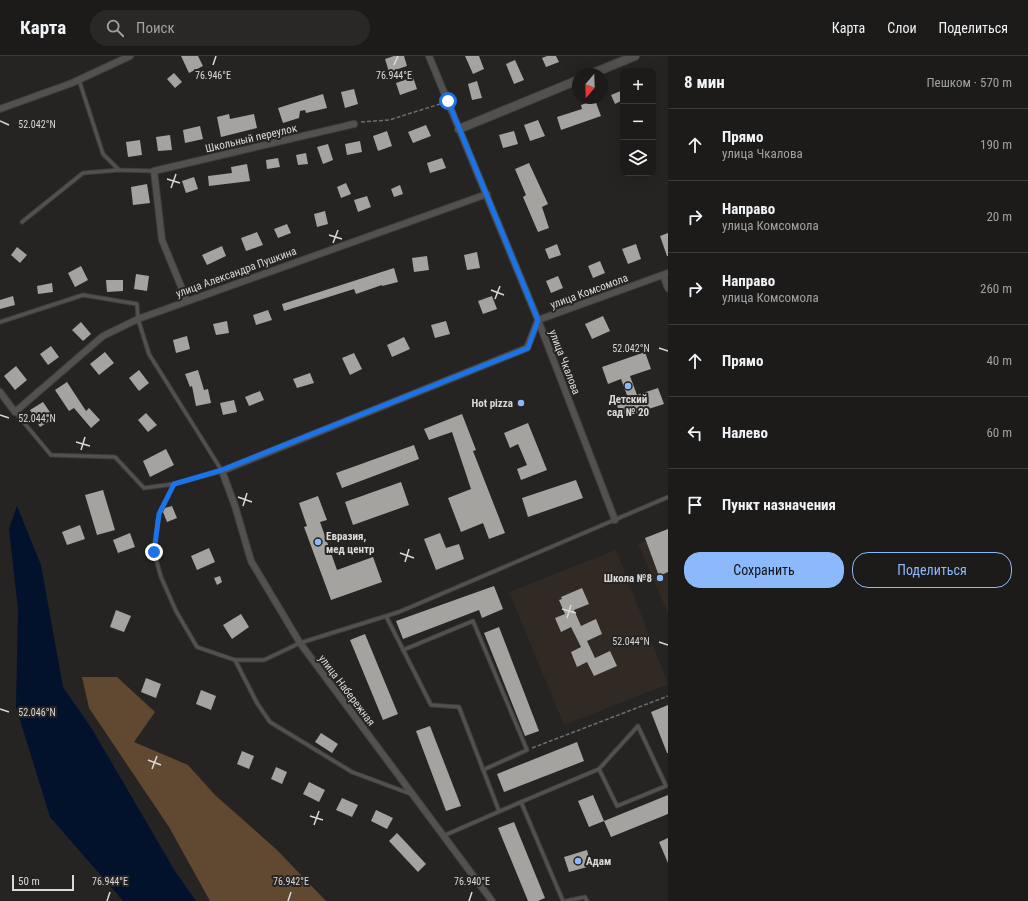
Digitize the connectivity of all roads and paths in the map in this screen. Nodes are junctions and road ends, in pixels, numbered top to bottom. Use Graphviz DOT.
graph roads {
  1 [pos="130,56"];
  2 [pos="429,56"];
  3 [pos="635,56"];
  4 [pos="606,68"];
  5 [pos="79,80"];
  6 [pos="572,82"];
  7 [pos="448,101"];
  8 [pos="0,109"];
  9 [pos="354,124"];
  10 [pos="459,129"];
  11 [pos="120,170"];
  12 [pos="154,171"];
  13 [pos="487,194"];
  14 [pos="22,222"];
  15 [pos="665,274"];
  16 [pos="668,288"];
  17 [pos="187,301"];
  18 [pos="138,320"];
  19 [pos="538,320"];
  20 [pos="0,322"];
  21 [pos="0,392"];
  22 [pos="15,412"];
  23 [pos="222,470"];
  24 [pos="174,484"];
  25 [pos="668,497"];
  26 [pos="615,520"];
  27 [pos="386,616"];
  28 [pos="300,643"];
  29 [pos="403,650"];
  30 [pos="235,660"];
  31 [pos="668,696"];
  32 [pos="527,750"];
  33 [pos="599,769"];
  34 [pos="483,770"];
  35 [pos="413,795"];
  36 [pos="521,802"];
  37 [pos="499,811"];
  38 [pos="443,836"];
  39 [pos="492,901"];
  40 [pos="564,901"];
  41 [pos="587,901"];
  1 -- 5 [label="street"];
  2 -- 7 [label="street, улица Чкалова"];
  3 -- 4 [label="street"];
  5 -- 8 [label="street"];
  5 -- 11 [label="lane"];
  6 -- 10 [label="street"];
  7 -- 9 [label="path"];
  7 -- 10 [label="street, улица Чкалова"];
  9 -- 12 [label="street, Школьный переулок"];
  10 -- 13 [label="street, улица Чкалова"];
  11 -- 12 [label="lane"];
  11 -- 14 [label="lane"];
  12 -- 17 [label="street"];
  13 -- 17 [label="street, улица Александра Пушкина"];
  13 -- 19 [label="street, улица Чкалова"];
  15 -- 16 [label="street"];
  15 -- 19 [label="street, улица Комсомола"];
  17 -- 18 [label="street, улица Александра Пушкина"];
  18 -- 20 [label="lane"];
  18 -- 22 [label="street, улица Александра Пушкина"];
  18 -- 23 [label="lane"];
  19 -- 23 [label="street"];
  19 -- 26 [label="street, улица Чкалова"];
  21 -- 22 [label="street"];
  22 -- 24 [label="lane"];
  23 -- 24 [label="lane"];
  23 -- 28 [label="street, улица Набережная"];
  24 -- 30 [label="lane"];
  25 -- 26 [label="lane"];
  26 -- 27 [label="lane"];
  27 -- 28 [label="lane"];
  27 -- 29 [label="lane"];
  28 -- 30 [label="lane"];
  28 -- 35 [label="street, улица Набережная"];
  29 -- 32 [label="lane"];
  29 -- 34 [label="lane"];
  30 -- 35 [label="lane"];
  31 -- 32 [label="path"];
  32 -- 34 [label="lane"];
  33 -- 33 [label="lane"];
  33 -- 36 [label="lane"];
  34 -- 37 [label="lane"];
  35 -- 38 [label="street, улица Набережная"];
  36 -- 37 [label="lane"];
  36 -- 40 [label="lane"];
  37 -- 38 [label="lane"];
  38 -- 39 [label="street, улица Набережная"];
  40 -- 41 [label="lane"];
}
